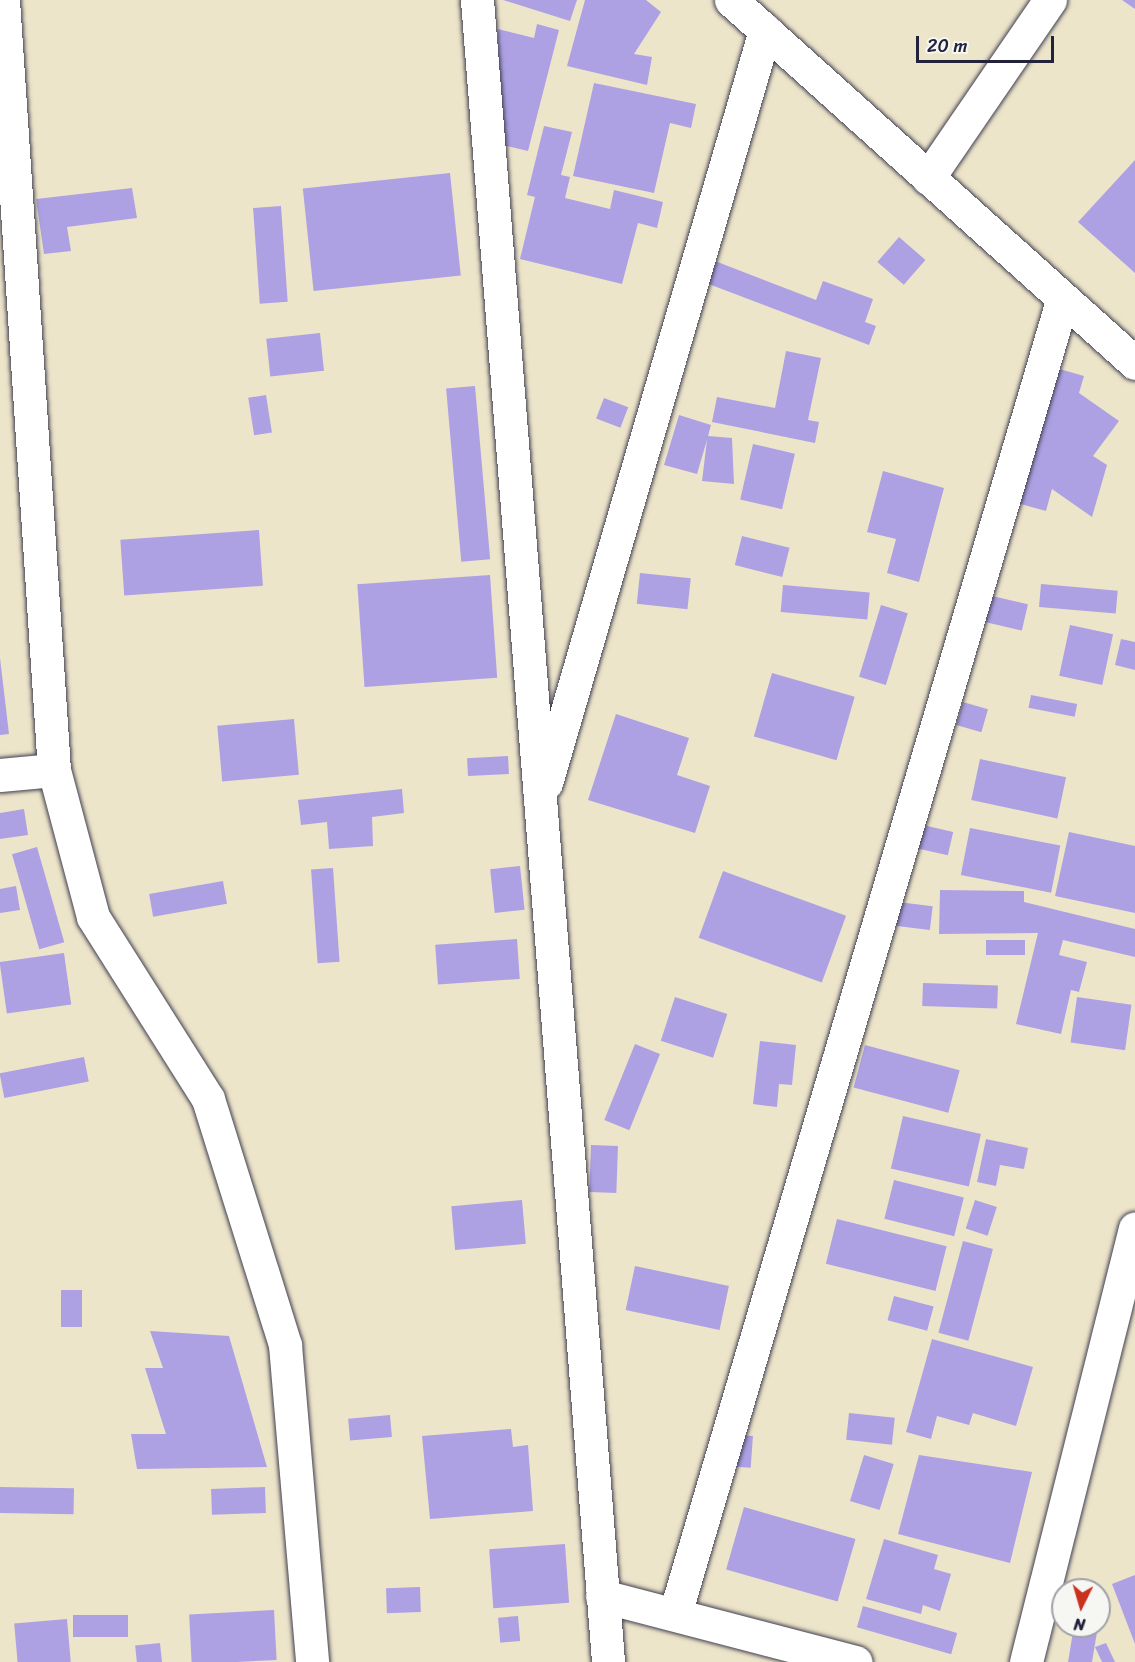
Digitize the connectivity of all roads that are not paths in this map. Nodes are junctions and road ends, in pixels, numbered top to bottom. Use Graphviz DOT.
graph roads {
  1 [pos="3,0"];
  2 [pos="477,0"];
  3 [pos="731,0"];
  4 [pos="1050,0"];
  5 [pos="765,30"];
  6 [pos="928,178"];
  7 [pos="1062,302"];
  8 [pos="1135,363"];
  9 [pos="54,770"];
  10 [pos="0,776"];
  11 [pos="540,804"];
  12 [pos="1132,1253"];
  13 [pos="602,1596"];
  14 [pos="675,1614"];
  15 [pos="312,1662"];
  16 [pos="608,1662"];
  17 [pos="856,1662"];
  18 [pos="1026,1662"];
  1 -- 9 [label="street"];
  2 -- 11 [label="street"];
  3 -- 5 [label="street"];
  4 -- 6 [label="street"];
  5 -- 6 [label="street"];
  5 -- 11 [label="street"];
  6 -- 7 [label="street"];
  7 -- 8 [label="street"];
  7 -- 14 [label="street"];
  9 -- 10 [label="street"];
  9 -- 15 [label="street"];
  11 -- 13 [label="street"];
  12 -- 18 [label="street"];
  13 -- 14 [label="street"];
  13 -- 16 [label="street"];
  14 -- 17 [label="street"];
}
